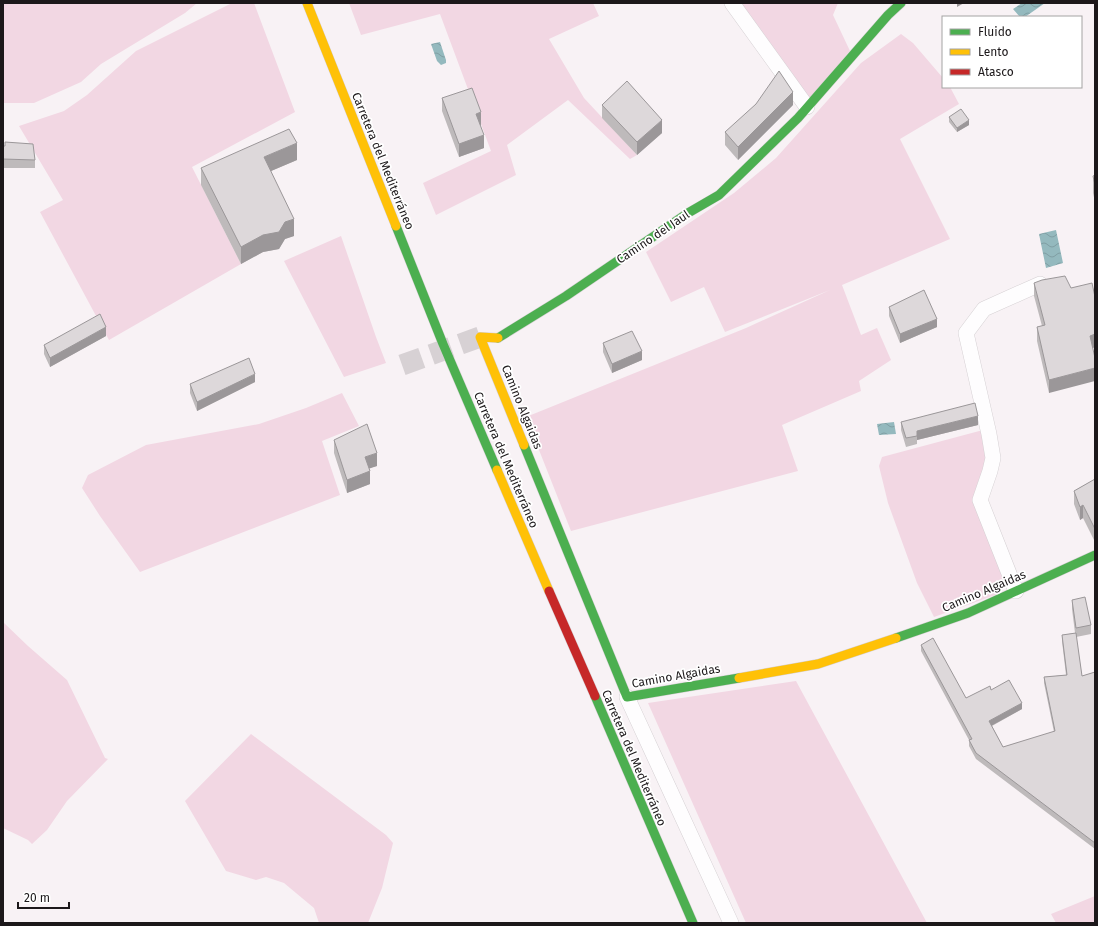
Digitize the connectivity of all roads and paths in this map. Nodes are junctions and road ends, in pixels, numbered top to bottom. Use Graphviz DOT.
graph roads {
  1 [pos="307,3"];
  2 [pos="732,3"];
  3 [pos="901,3"];
  4 [pos="807,108"];
  5 [pos="1040,284"];
  6 [pos="480,337"];
  7 [pos="1095,555"];
  8 [pos="1016,591"];
  9 [pos="627,697"];
  10 [pos="693,923"];
  11 [pos="731,923"];
  1 -- 10 [label="main road, Carretera del Mediterráneo"];
  2 -- 4 [label="street"];
  3 -- 4 [label="main road, Camino del Jaul"];
  4 -- 6 [label="main road, Camino del Jaul"];
  5 -- 8 [label="street"];
  6 -- 9 [label="main road, Camino Algaidas"];
  7 -- 8 [label="main road, Camino Algaidas"];
  8 -- 9 [label="main road, Camino Algaidas"];
  9 -- 11 [label="street"];
}
